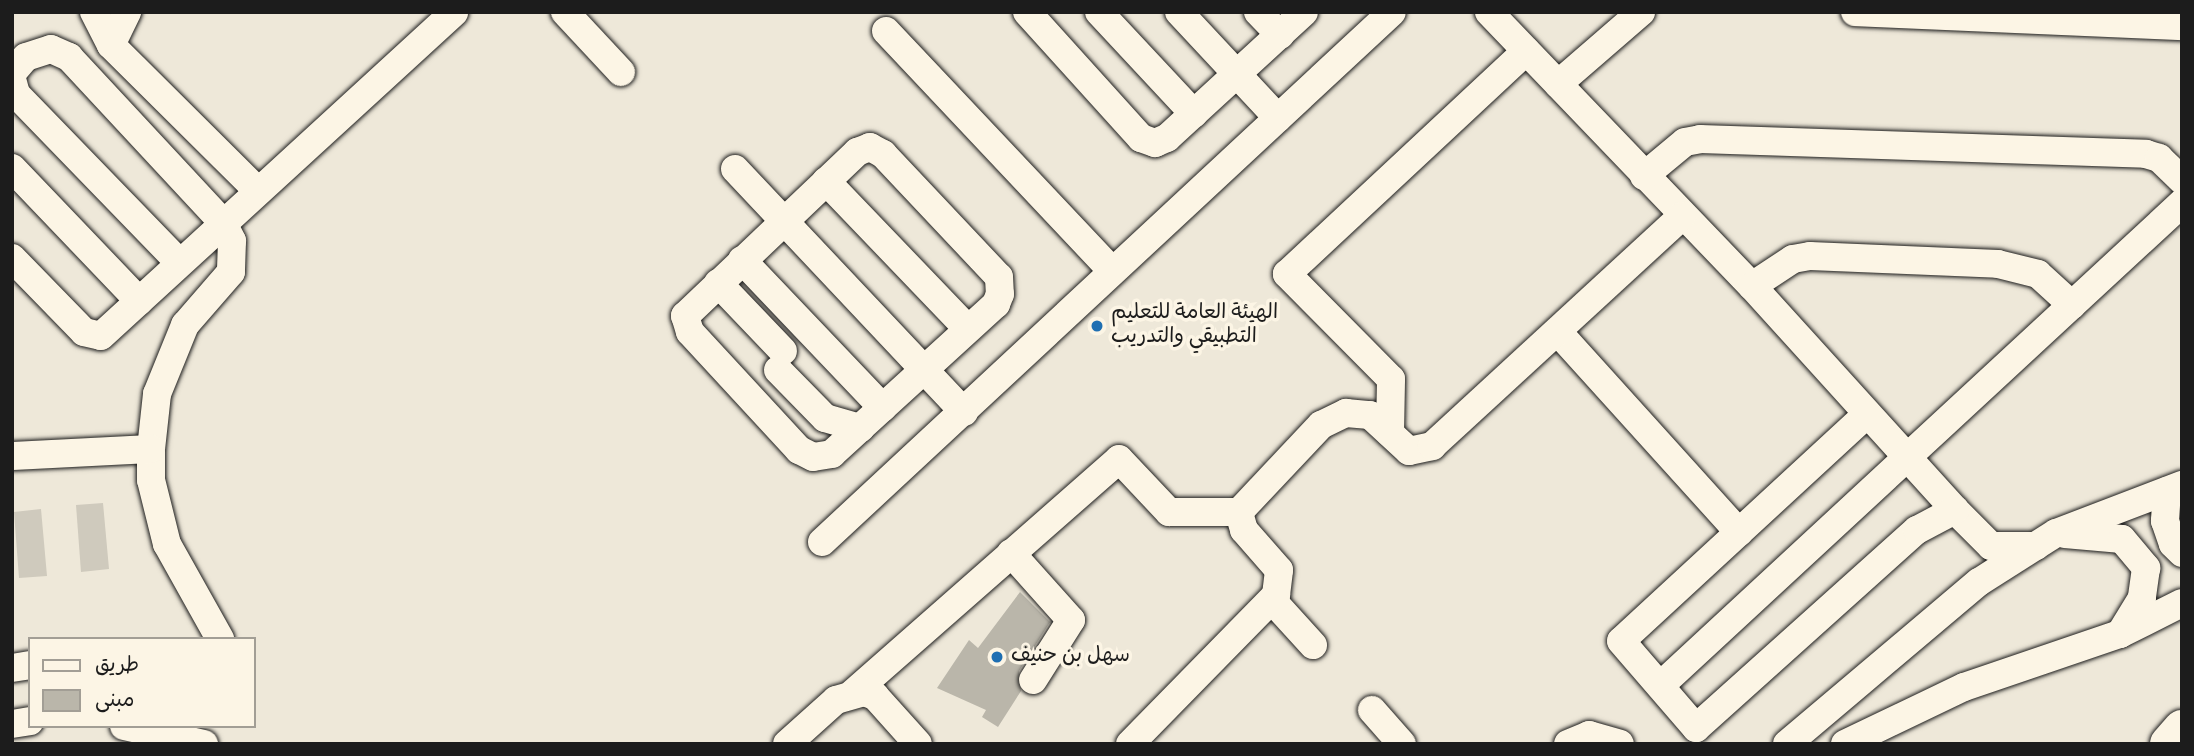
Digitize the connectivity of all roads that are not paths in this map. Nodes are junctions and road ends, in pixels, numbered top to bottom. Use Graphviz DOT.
graph roads {
  1 [pos="94,12"];
  2 [pos="127,12"];
  3 [pos="454,12"];
  4 [pos="565,12"];
  5 [pos="581,12"];
  6 [pos="1027,12"];
  7 [pos="1099,12"];
  8 [pos="1179,12"];
  9 [pos="1258,12"];
  10 [pos="1304,12"];
  11 [pos="1392,12"];
  12 [pos="1489,12"];
  13 [pos="1640,12"];
  14 [pos="1855,12"];
  15 [pos="2182,26"];
  16 [pos="886,31"];
  17 [pos="1280,35"];
  18 [pos="111,45"];
  19 [pos="1526,51"];
  20 [pos="12,73"];
  21 [pos="1237,75"];
  22 [pos="12,79"];
  23 [pos="1558,84"];
  24 [pos="1194,114"];
  25 [pos="1278,118"];
  26 [pos="12,168"];
  27 [pos="735,169"];
  28 [pos="1644,176"];
  29 [pos="2182,180"];
  30 [pos="826,181"];
  31 [pos="258,191"];
  32 [pos="2182,203"];
  33 [pos="1682,216"];
  34 [pos="784,221"];
  35 [pos="223,223"];
  36 [pos="12,258"];
  37 [pos="742,260"];
  38 [pos="180,262"];
  39 [pos="1111,270"];
  40 [pos="718,283"];
  41 [pos="1752,286"];
  42 [pos="139,301"];
  43 [pos="2072,305"];
  44 [pos="968,329"];
  45 [pos="1558,332"];
  46 [pos="924,369"];
  47 [pos="883,408"];
  48 [pos="964,412"];
  49 [pos="1866,415"];
  50 [pos="861,428"];
  51 [pos="1390,433"];
  52 [pos="151,449"];
  53 [pos="12,456"];
  54 [pos="1906,459"];
  55 [pos="2174,488"];
  56 [pos="1955,510"];
  57 [pos="1239,512"];
  58 [pos="1739,532"];
  59 [pos="2046,540"];
  60 [pos="822,542"];
  61 [pos="1991,546"];
  62 [pos="1012,553"];
  63 [pos="2182,553"];
  64 [pos="1979,582"];
  65 [pos="1272,600"];
  66 [pos="2182,603"];
  67 [pos="2120,634"];
  68 [pos="219,637"];
  69 [pos="1313,645"];
  70 [pos="1033,680"];
  71 [pos="1661,685"];
  72 [pos="853,693"];
  73 [pos="1372,709"];
  74 [pos="139,728"];
  75 [pos="2182,729"];
  76 [pos="190,735"];
  77 [pos="787,744"];
  78 [pos="918,744"];
  79 [pos="1130,744"];
  80 [pos="1402,744"];
  81 [pos="1568,744"];
  82 [pos="1620,744"];
  83 [pos="1787,744"];
  84 [pos="1845,744"];
  85 [pos="2169,744"];
  1 -- 18 [label="street"];
  2 -- 18 [label="street"];
  3 -- 31 [label="street"];
  4 -- 5 [label="street"];
  6 -- 24 [label="street"];
  7 -- 24 [label="street"];
  8 -- 21 [label="street"];
  9 -- 17 [label="street"];
  10 -- 17 [label="street"];
  11 -- 25 [label="street"];
  12 -- 19 [label="street"];
  13 -- 23 [label="street"];
  14 -- 15 [label="street"];
  16 -- 39 [label="street"];
  17 -- 21 [label="street"];
  18 -- 31 [label="street"];
  19 -- 23 [label="street"];
  19 -- 51 [label="street"];
  20 -- 35 [label="street"];
  21 -- 24 [label="street"];
  21 -- 25 [label="street"];
  22 -- 38 [label="street"];
  23 -- 28 [label="street"];
  25 -- 39 [label="street"];
  26 -- 42 [label="street"];
  27 -- 34 [label="street"];
  28 -- 29 [label="street"];
  28 -- 33 [label="street"];
  30 -- 34 [label="street"];
  30 -- 44 [label="street"];
  30 -- 44 [label="street"];
  31 -- 35 [label="street"];
  32 -- 43 [label="street"];
  33 -- 41 [label="street"];
  33 -- 45 [label="street"];
  34 -- 37 [label="street"];
  34 -- 46 [label="street"];
  35 -- 38 [label="street"];
  35 -- 52 [label="street"];
  36 -- 42 [label="street"];
  37 -- 40 [label="street"];
  37 -- 47 [label="street"];
  38 -- 42 [label="street"];
  39 -- 48 [label="street"];
  40 -- 50 [label="street"];
  40 -- 50 [label="street"];
  41 -- 43 [label="street"];
  41 -- 49 [label="street"];
  43 -- 54 [label="street"];
  44 -- 46 [label="street"];
  45 -- 51 [label="street"];
  45 -- 58 [label="street"];
  46 -- 47 [label="street"];
  46 -- 48 [label="street"];
  47 -- 50 [label="street"];
  48 -- 60 [label="street"];
  49 -- 54 [label="street"];
  49 -- 58 [label="street"];
  51 -- 57 [label="street"];
  52 -- 53 [label="street"];
  52 -- 68 [label="street"];
  54 -- 56 [label="street"];
  54 -- 71 [label="street"];
  55 -- 59 [label="street"];
  55 -- 63 [label="street"];
  56 -- 61 [label="street"];
  56 -- 71 [label="street"];
  57 -- 62 [label="street"];
  57 -- 65 [label="street"];
  58 -- 71 [label="street"];
  59 -- 61 [label="street"];
  59 -- 64 [label="street"];
  59 -- 67 [label="street"];
  61 -- 64 [label="street"];
  62 -- 70 [label="street"];
  62 -- 72 [label="street"];
  64 -- 83 [label="street"];
  65 -- 69 [label="street"];
  65 -- 79 [label="street"];
  66 -- 67 [label="street"];
  67 -- 84 [label="street"];
  72 -- 77 [label="street"];
  72 -- 78 [label="street"];
  73 -- 80 [label="street"];
  74 -- 76 [label="street"];
  75 -- 85 [label="highway"];
  81 -- 82 [label="street"];
}
